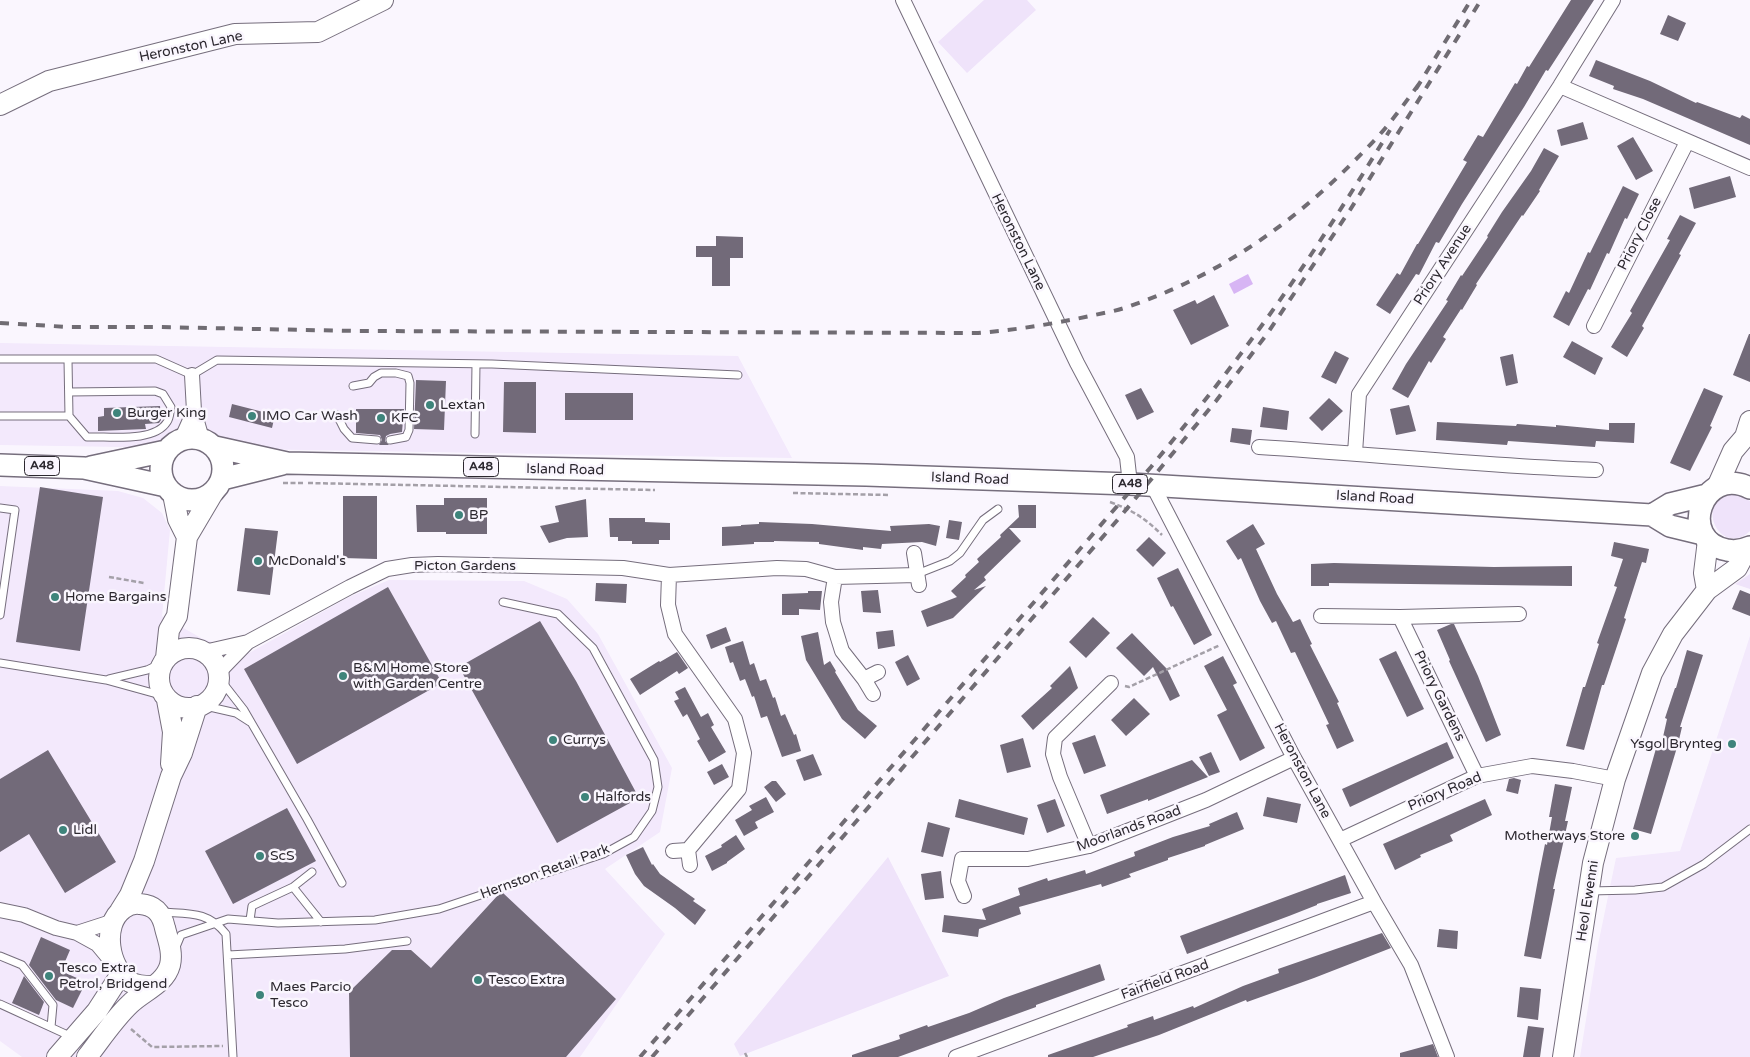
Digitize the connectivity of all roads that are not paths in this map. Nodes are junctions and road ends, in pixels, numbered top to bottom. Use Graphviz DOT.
graph roads {
  1 [pos="383,0"];
  2 [pos="903,0"];
  3 [pos="1613,0"];
  4 [pos="1560,86"];
  5 [pos="0,105"];
  6 [pos="1687,142"];
  7 [pos="1750,168"];
  8 [pos="1594,326"];
  9 [pos="0,359"];
  10 [pos="68,360"];
  11 [pos="476,364"];
  12 [pos="192,375"];
  13 [pos="738,375"];
  14 [pos="353,386"];
  15 [pos="70,392"];
  16 [pos="194,410"];
  17 [pos="336,415"];
  18 [pos="0,416"];
  19 [pos="69,416"];
  20 [pos="475,434"];
  21 [pos="1748,438"];
  22 [pos="376,440"];
  23 [pos="390,440"];
  24 [pos="209,443"];
  25 [pos="174,445"];
  26 [pos="1259,447"];
  27 [pos="1355,453"];
  28 [pos="288,463"];
  29 [pos="0,465"];
  30 [pos="84,468"];
  31 [pos="1596,470"];
  32 [pos="1130,484"];
  33 [pos="218,486"];
  34 [pos="1153,486"];
  35 [pos="1750,488"];
  36 [pos="169,490"];
  37 [pos="1712,491"];
  38 [pos="0,508"];
  39 [pos="998,509"];
  40 [pos="1652,515"];
  41 [pos="187,537"];
  42 [pos="1705,537"];
  43 [pos="1748,548"];
  44 [pos="914,553"];
  45 [pos="669,575"];
  46 [pos="835,577"];
  47 [pos="918,580"];
  48 [pos="1707,590"];
  49 [pos="503,602"];
  50 [pos="1519,614"];
  51 [pos="0,615"];
  52 [pos="177,616"];
  53 [pos="1321,616"];
  54 [pos="1400,617"];
  55 [pos="248,642"];
  56 [pos="201,650"];
  57 [pos="164,661"];
  58 [pos="0,663"];
  59 [pos="878,672"];
  60 [pos="218,675"];
  61 [pos="864,679"];
  62 [pos="106,680"];
  63 [pos="1111,683"];
  64 [pos="873,694"];
  65 [pos="166,698"];
  66 [pos="199,706"];
  67 [pos="252,724"];
  68 [pos="1294,758"];
  69 [pos="171,776"];
  70 [pos="1477,776"];
  71 [pos="1615,779"];
  72 [pos="1750,829"];
  73 [pos="1340,840"];
  74 [pos="1089,846"];
  75 [pos="688,850"];
  76 [pos="672,851"];
  77 [pos="144,861"];
  78 [pos="690,865"];
  79 [pos="312,872"];
  80 [pos="342,883"];
  81 [pos="294,887"];
  82 [pos="1589,891"];
  83 [pos="964,896"];
  84 [pos="1374,902"];
  85 [pos="156,909"];
  86 [pos="0,910"];
  87 [pos="116,917"];
  88 [pos="250,920"];
  89 [pos="321,922"];
  90 [pos="217,923"];
  91 [pos="77,933"];
  92 [pos="407,941"];
  93 [pos="172,955"];
  94 [pos="228,955"];
  95 [pos="0,956"];
  96 [pos="118,970"];
  97 [pos="152,986"];
  98 [pos="0,1004"];
  99 [pos="51,1027"];
  100 [pos="75,1039"];
  101 [pos="57,1057"];
  102 [pos="87,1057"];
  103 [pos="233,1057"];
  104 [pos="956,1057"];
  105 [pos="1447,1057"];
  106 [pos="1563,1057"];
  1 -- 5 [label="street, Heronston Lane"];
  2 -- 32 [label="street, Heronston Lane"];
  3 -- 4 [label="street, Priory Avenue"];
  4 -- 6 [label="street"];
  4 -- 27 [label="street, Priory Avenue"];
  6 -- 7 [label="street"];
  6 -- 8 [label="street, Priory Close"];
  9 -- 10 [label="lane"];
  10 -- 12 [label="lane"];
  10 -- 15 [label="lane"];
  11 -- 12 [label="lane"];
  11 -- 13 [label="lane"];
  11 -- 20 [label="lane"];
  12 -- 16 [label="street"];
  14 -- 23 [label="lane"];
  15 -- 19 [label="lane"];
  15 -- 19 [label="lane"];
  16 -- 24 [label="street"];
  16 -- 25 [label="street"];
  17 -- 22 [label="lane"];
  18 -- 19 [label="lane"];
  21 -- 37 [label="street"];
  24 -- 25 [label="main road, A48"];
  24 -- 28 [label="main road, A48"];
  24 -- 33 [label="main road"];
  25 -- 30 [label="main road, A48"];
  25 -- 36 [label="main road"];
  26 -- 27 [label="street"];
  27 -- 31 [label="street"];
  28 -- 32 [label="main road, Island Road / A48"];
  28 -- 33 [label="main road, A48"];
  29 -- 30 [label="main road, A48"];
  30 -- 36 [label="main road, A48"];
  32 -- 34 [label="main road, Island Road / A48"];
  33 -- 36 [label="main road, A48"];
  33 -- 41 [label="street"];
  34 -- 40 [label="main road, Island Road / A48"];
  34 -- 68 [label="street, Heronston Lane"];
  35 -- 37 [label="main road"];
  36 -- 41 [label="street"];
  37 -- 40 [label="main road"];
  37 -- 42 [label="main road"];
  38 -- 51 [label="lane"];
  39 -- 47 [label="lane"];
  40 -- 42 [label="main road, Island Road / A48"];
  41 -- 52 [label="street"];
  42 -- 43 [label="main road, Island Road"];
  42 -- 48 [label="street"];
  43 -- 48 [label="street, Heol Ewenni"];
  44 -- 47 [label="street"];
  45 -- 46 [label="street, Picton Gardens"];
  45 -- 55 [label="street, Picton Gardens"];
  45 -- 75 [label="street"];
  46 -- 47 [label="street, Picton Gardens"];
  46 -- 61 [label="street"];
  48 -- 71 [label="street, Heol Ewenni"];
  49 -- 89 [label="lane, Hernston Retail Park"];
  50 -- 54 [label="street"];
  52 -- 56 [label="street"];
  52 -- 57 [label="street"];
  53 -- 54 [label="street"];
  54 -- 70 [label="street, Priory Gardens"];
  55 -- 56 [label="street, Picton Gardens"];
  55 -- 60 [label="street, Picton Gardens"];
  56 -- 57 [label="street"];
  56 -- 60 [label="street"];
  57 -- 62 [label="lane"];
  57 -- 65 [label="street"];
  58 -- 62 [label="lane"];
  59 -- 61 [label="street"];
  60 -- 66 [label="street"];
  60 -- 67 [label="lane"];
  61 -- 64 [label="street"];
  62 -- 65 [label="lane"];
  63 -- 74 [label="street"];
  65 -- 66 [label="street"];
  65 -- 69 [label="street"];
  66 -- 67 [label="lane"];
  66 -- 69 [label="street"];
  67 -- 80 [label="lane"];
  68 -- 73 [label="street, Heronston Lane"];
  68 -- 74 [label="street, Moorlands Road"];
  69 -- 77 [label="street"];
  70 -- 71 [label="street, Priory Road"];
  70 -- 73 [label="street, Priory Road"];
  71 -- 82 [label="street, Heol Ewenni"];
  72 -- 82 [label="lane"];
  73 -- 84 [label="street, Heronston Lane"];
  74 -- 83 [label="street, Moorlands Road"];
  75 -- 76 [label="street"];
  75 -- 78 [label="street"];
  77 -- 85 [label="street"];
  77 -- 87 [label="street"];
  79 -- 81 [label="lane"];
  81 -- 88 [label="lane"];
  81 -- 89 [label="lane"];
  82 -- 106 [label="street, Heol Ewenni"];
  84 -- 104 [label="street, Fairfield Road"];
  84 -- 105 [label="street, Heronston Lane"];
  85 -- 87 [label="street, Hernston Retail Park"];
  85 -- 90 [label="lane, Hernston Retail Park"];
  85 -- 93 [label="street"];
  86 -- 91 [label="street"];
  87 -- 91 [label="street"];
  87 -- 96 [label="street"];
  88 -- 89 [label="lane, Hernston Retail Park"];
  88 -- 90 [label="lane, Hernston Retail Park"];
  90 -- 93 [label="lane, Hernston Retail Park"];
  90 -- 94 [label="lane"];
  91 -- 96 [label="street"];
  92 -- 94 [label="lane"];
  93 -- 97 [label="street, Hernston Retail Park"];
  94 -- 103 [label="lane"];
  95 -- 99 [label="lane"];
  96 -- 97 [label="street"];
  96 -- 100 [label="street"];
  97 -- 102 [label="street, Hernston Retail Park"];
  98 -- 99 [label="lane"];
  99 -- 100 [label="lane"];
  100 -- 101 [label="street"];
}
